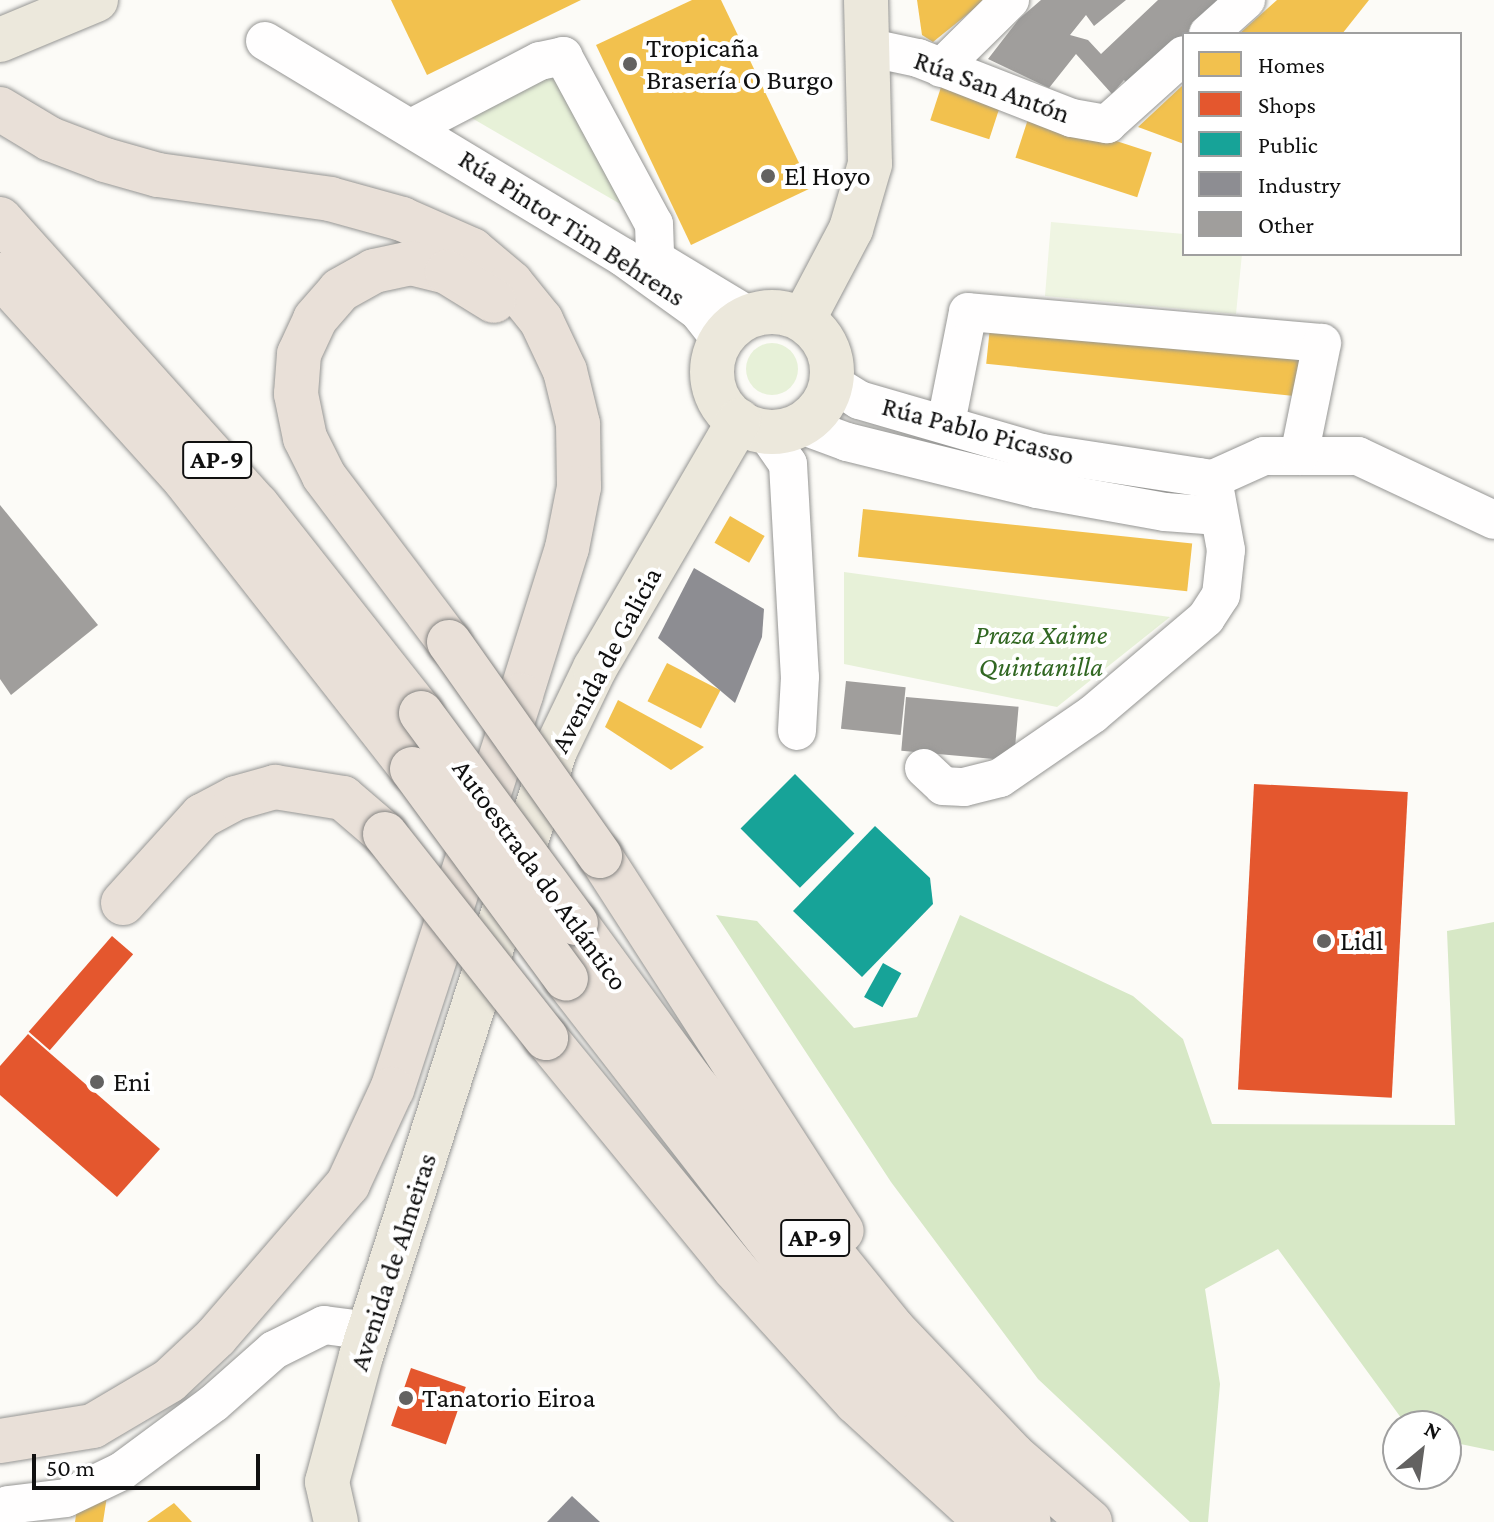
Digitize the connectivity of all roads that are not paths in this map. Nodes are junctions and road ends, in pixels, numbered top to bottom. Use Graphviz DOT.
graph roads {
  1 [pos="96,0"];
  2 [pos="866,0"];
  3 [pos="1010,0"];
  4 [pos="1246,0"];
  5 [pos="1210,32"];
  6 [pos="9,36"];
  7 [pos="265,41"];
  8 [pos="871,48"];
  9 [pos="1182,57"];
  10 [pos="941,68"];
  11 [pos="0,109"];
  12 [pos="413,127"];
  13 [pos="0,219"];
  14 [pos="0,275"];
  15 [pos="803,320"];
  16 [pos="735,328"];
  17 [pos="832,383"];
  18 [pos="946,423"];
  19 [pos="783,435"];
  20 [pos="1299,456"];
  21 [pos="1213,479"];
  22 [pos="1219,516"];
  23 [pos="1494,520"];
  24 [pos="797,731"];
  25 [pos="924,768"];
  26 [pos="123,903"];
  27 [pos="474,1004"];
  28 [pos="893,1329"];
  29 [pos="369,1331"];
  30 [pos="0,1417"];
  31 [pos="0,1441"];
  32 [pos="0,1517"];
  33 [pos="336,1522"];
  34 [pos="987,1522"];
  35 [pos="1029,1522"];
  36 [pos="1090,1522"];
  1 -- 6 [label="main road"];
  2 -- 8 [label="main road"];
  3 -- 10 [label="street"];
  4 -- 5 [label="street"];
  7 -- 12 [label="street, Rúa Pintor Tim Behrens"];
  8 -- 10 [label="street, Rúa San Antón"];
  8 -- 15 [label="main road"];
  9 -- 10 [label="street, Rúa San Antón"];
  11 -- 31 [label="highway"];
  12 -- 16 [label="street, Rúa Pintor Tim Behrens"];
  12 -- 16 [label="street, Rúa Pintor Tim Behrens"];
  13 -- 28 [label="highway, Autoestrada do Atlántico / AP-9, bridge"];
  14 -- 35 [label="highway, Autoestrada do Atlántico / AP-9, bridge"];
  15 -- 16 [label="main road"];
  15 -- 17 [label="main road"];
  16 -- 19 [label="main road"];
  17 -- 18 [label="street, Rúa Pablo Picasso"];
  17 -- 19 [label="main road, Avenida de Galicia"];
  18 -- 20 [label="street"];
  18 -- 21 [label="street, Rúa Pablo Picasso"];
  19 -- 22 [label="street, Rúa Pablo Picasso"];
  19 -- 24 [label="street"];
  19 -- 27 [label="main road, Avenida de Galicia"];
  20 -- 21 [label="street"];
  20 -- 23 [label="street"];
  21 -- 22 [label="street"];
  22 -- 25 [label="street"];
  26 -- 34 [label="highway, bridge"];
  27 -- 29 [label="main road, Avenida de Almeiras"];
  28 -- 30 [label="highway, bridge"];
  28 -- 36 [label="highway, Autoestrada do Atlántico / AP-9"];
  29 -- 32 [label="street"];
  29 -- 33 [label="main road, Avenida de Almeiras"];
}
